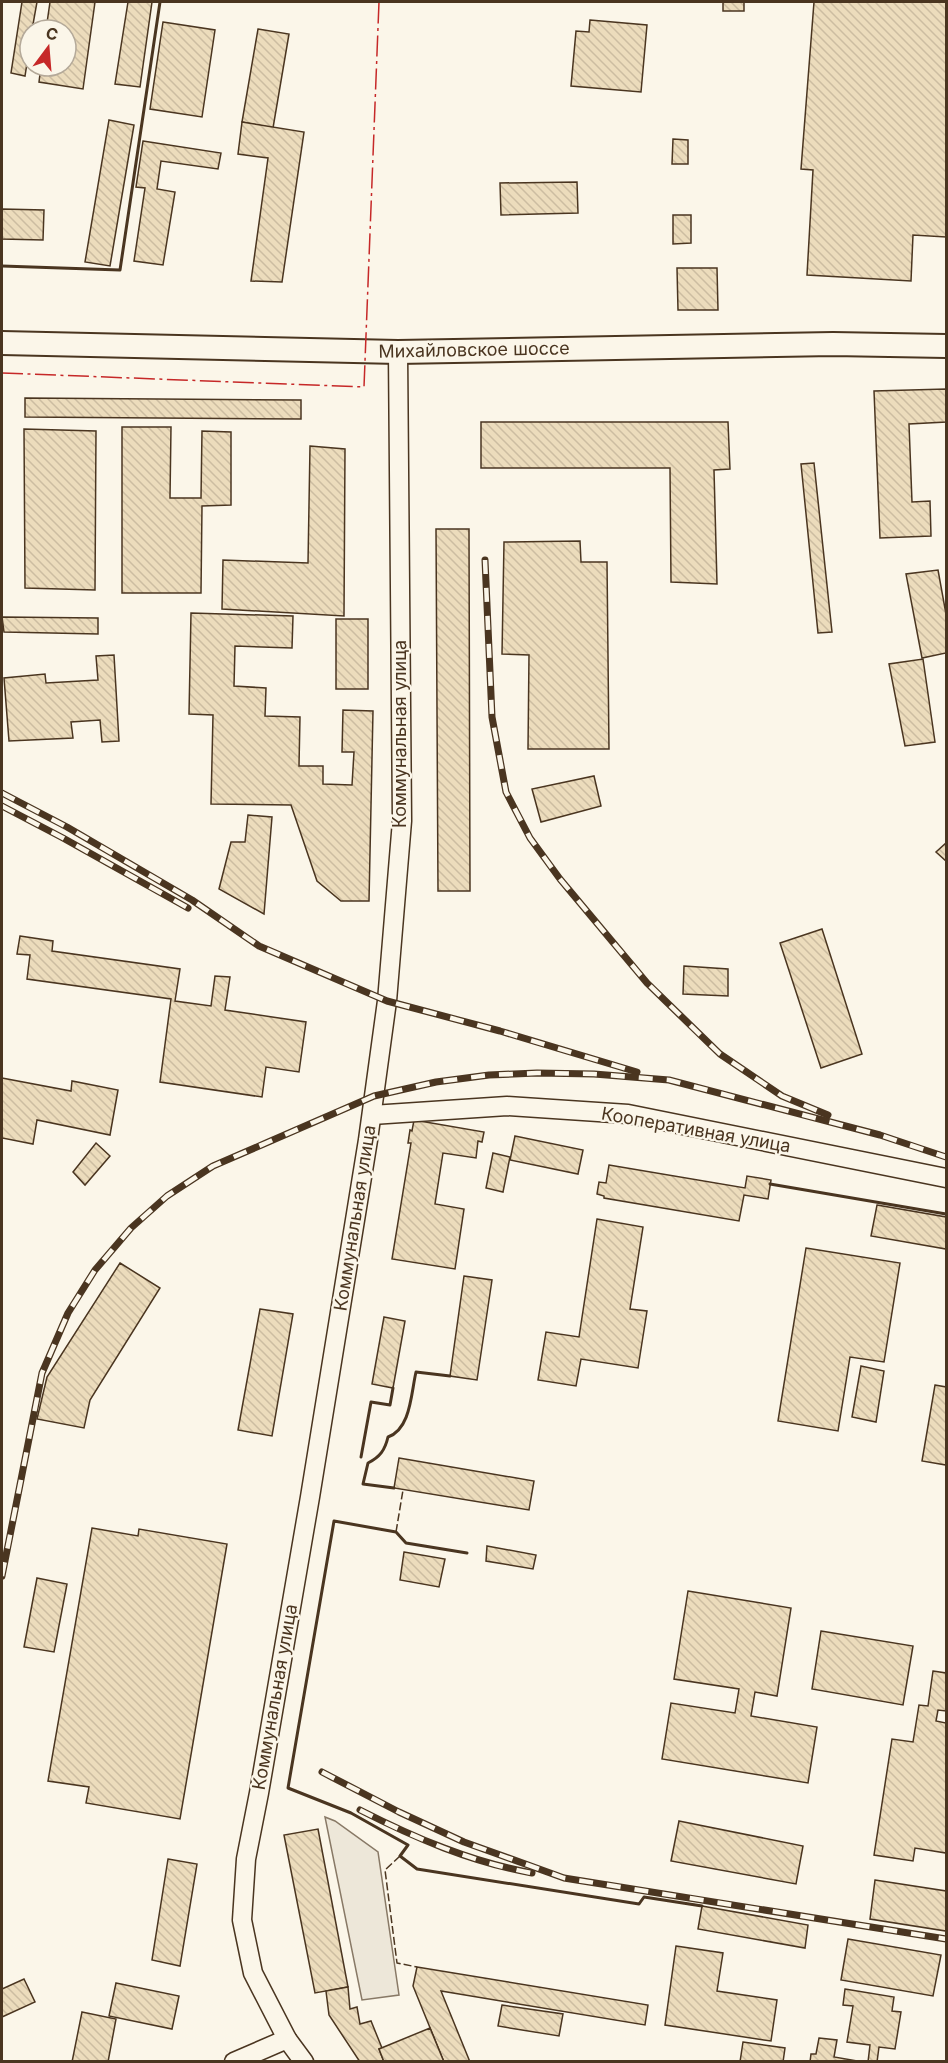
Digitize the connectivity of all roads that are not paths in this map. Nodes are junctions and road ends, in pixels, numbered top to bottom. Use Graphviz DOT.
graph roads {
  1 [pos="2,343"];
  2 [pos="946,346"];
  3 [pos="398,352"];
  4 [pos="372,1115"];
  5 [pos="946,1178"];
  6 [pos="287,2039"];
  7 [pos="234,2061"];
  8 [pos="304,2061"];
  1 -- 3 [label="main road, Михайловское шоссе"];
  2 -- 3 [label="main road, Михайловское шоссе"];
  3 -- 4 [label="street, Коммунальная улица"];
  4 -- 5 [label="street, Кооперативная улица"];
  4 -- 6 [label="street, Коммунальная улица"];
  6 -- 7 [label="street"];
  6 -- 8 [label="street, Коммунальная улица"];
}
